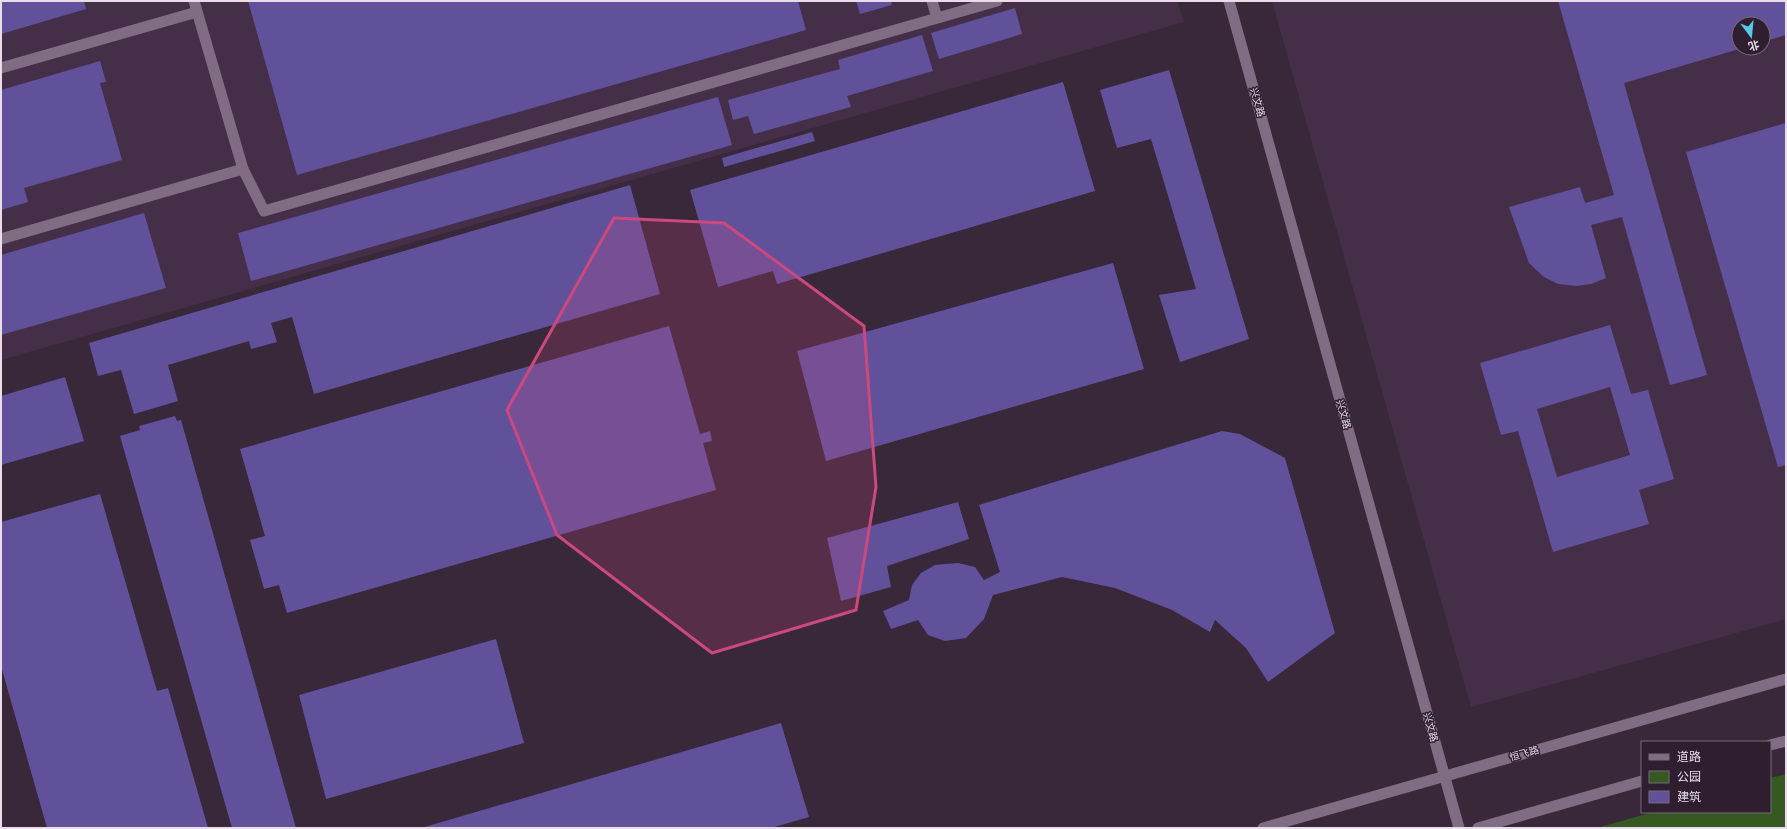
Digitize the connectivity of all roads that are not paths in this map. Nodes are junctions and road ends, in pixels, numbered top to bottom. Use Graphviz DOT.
graph roads {
  1 [pos="194,1"];
  2 [pos="932,1"];
  3 [pos="997,1"];
  4 [pos="1229,1"];
  5 [pos="197,12"];
  6 [pos="937,18"];
  7 [pos="1,68"];
  8 [pos="243,169"];
  9 [pos="1,239"];
  10 [pos="1786,679"];
  11 [pos="1786,741"];
  12 [pos="1771,745"];
  13 [pos="1445,776"];
  14 [pos="1641,782"];
  15 [pos="1263,828"];
  16 [pos="1459,828"];
  17 [pos="1478,828"];
  1 -- 5 [label="street"];
  2 -- 6 [label="street"];
  3 -- 6 [label="street"];
  4 -- 13 [label="street, 兴文路"];
  5 -- 7 [label="street"];
  5 -- 8 [label="street"];
  6 -- 8 [label="street"];
  8 -- 9 [label="street"];
  10 -- 13 [label="street, 恒飞路"];
  11 -- 12 [label="street"];
  13 -- 15 [label="street, 恒飞路"];
  13 -- 16 [label="street, 兴文路"];
  14 -- 17 [label="street"];
}
